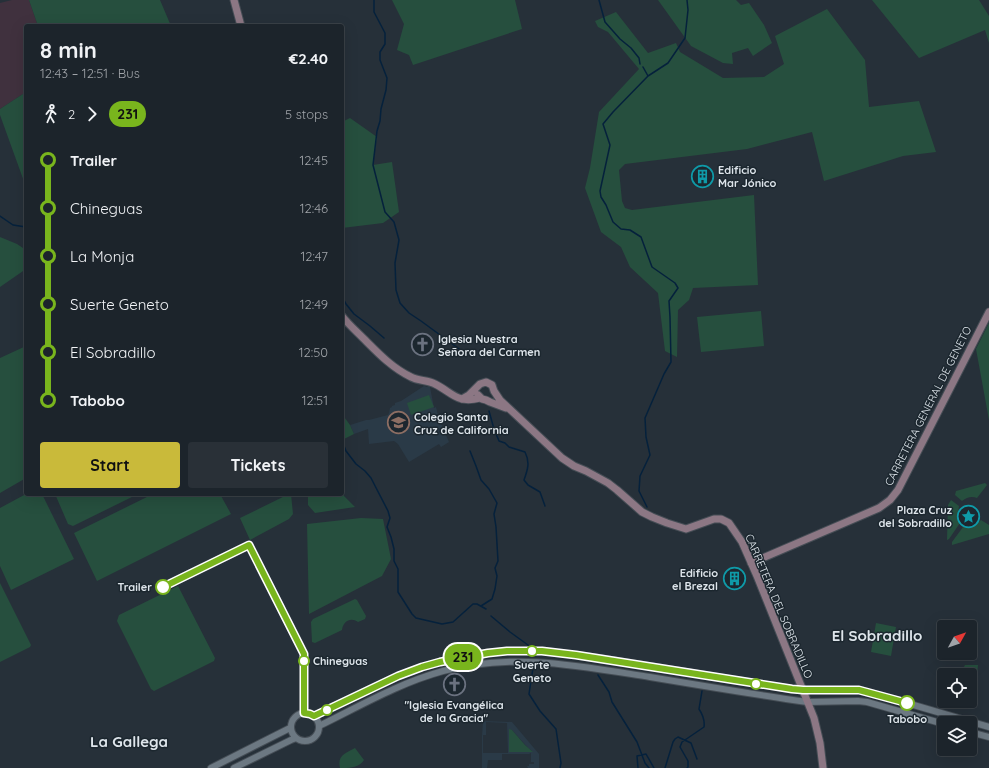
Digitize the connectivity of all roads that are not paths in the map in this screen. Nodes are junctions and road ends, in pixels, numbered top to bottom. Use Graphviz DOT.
graph roads {
  1 [pos="234,0"];
  2 [pos="240,24"];
  3 [pos="989,312"];
  4 [pos="344,318"];
  5 [pos="477,387"];
  6 [pos="494,391"];
  7 [pos="462,399"];
  8 [pos="483,399"];
  9 [pos="509,409"];
  10 [pos="751,563"];
  11 [pos="607,660"];
  12 [pos="606,670"];
  13 [pos="803,690"];
  14 [pos="807,702"];
  15 [pos="314,716"];
  16 [pos="937,722"];
  17 [pos="319,726"];
  18 [pos="989,727"];
  19 [pos="290,728"];
  20 [pos="977,734"];
  21 [pos="296,738"];
  22 [pos="989,738"];
  23 [pos="211,768"];
  24 [pos="234,768"];
  25 [pos="823,768"];
  1 -- 2 [label="main road"];
  3 -- 10 [label="main road, CARRETERA GENERAL DE GENETO"];
  4 -- 7 [label="main road"];
  5 -- 6 [label="main road"];
  5 -- 7 [label="main road"];
  5 -- 8 [label="main road"];
  6 -- 8 [label="main road"];
  6 -- 9 [label="main road, CARRETERA DEL SOBRADILLO"];
  7 -- 8 [label="main road, CARRETERA DEL SOBRADILLO"];
  8 -- 9 [label="main road, CARRETERA DEL SOBRADILLO"];
  9 -- 10 [label="main road, CARRETERA DEL SOBRADILLO"];
  10 -- 13 [label="main road, CARRETERA DEL SOBRADILLO"];
  11 -- 12 [label="street"];
  11 -- 13 [label="street"];
  11 -- 15 [label="street"];
  12 -- 14 [label="street"];
  12 -- 17 [label="street"];
  13 -- 14 [label="main road, CARRETERA DEL SOBRADILLO"];
  13 -- 18 [label="street"];
  14 -- 16 [label="street"];
  14 -- 25 [label="main road, CARRETERA DEL SOBRADILLO"];
  15 -- 17 [label="street"];
  15 -- 19 [label="street"];
  17 -- 21 [label="street"];
  19 -- 21 [label="street"];
  19 -- 23 [label="street"];
  20 -- 22 [label="street"];
  21 -- 24 [label="street"];
}
